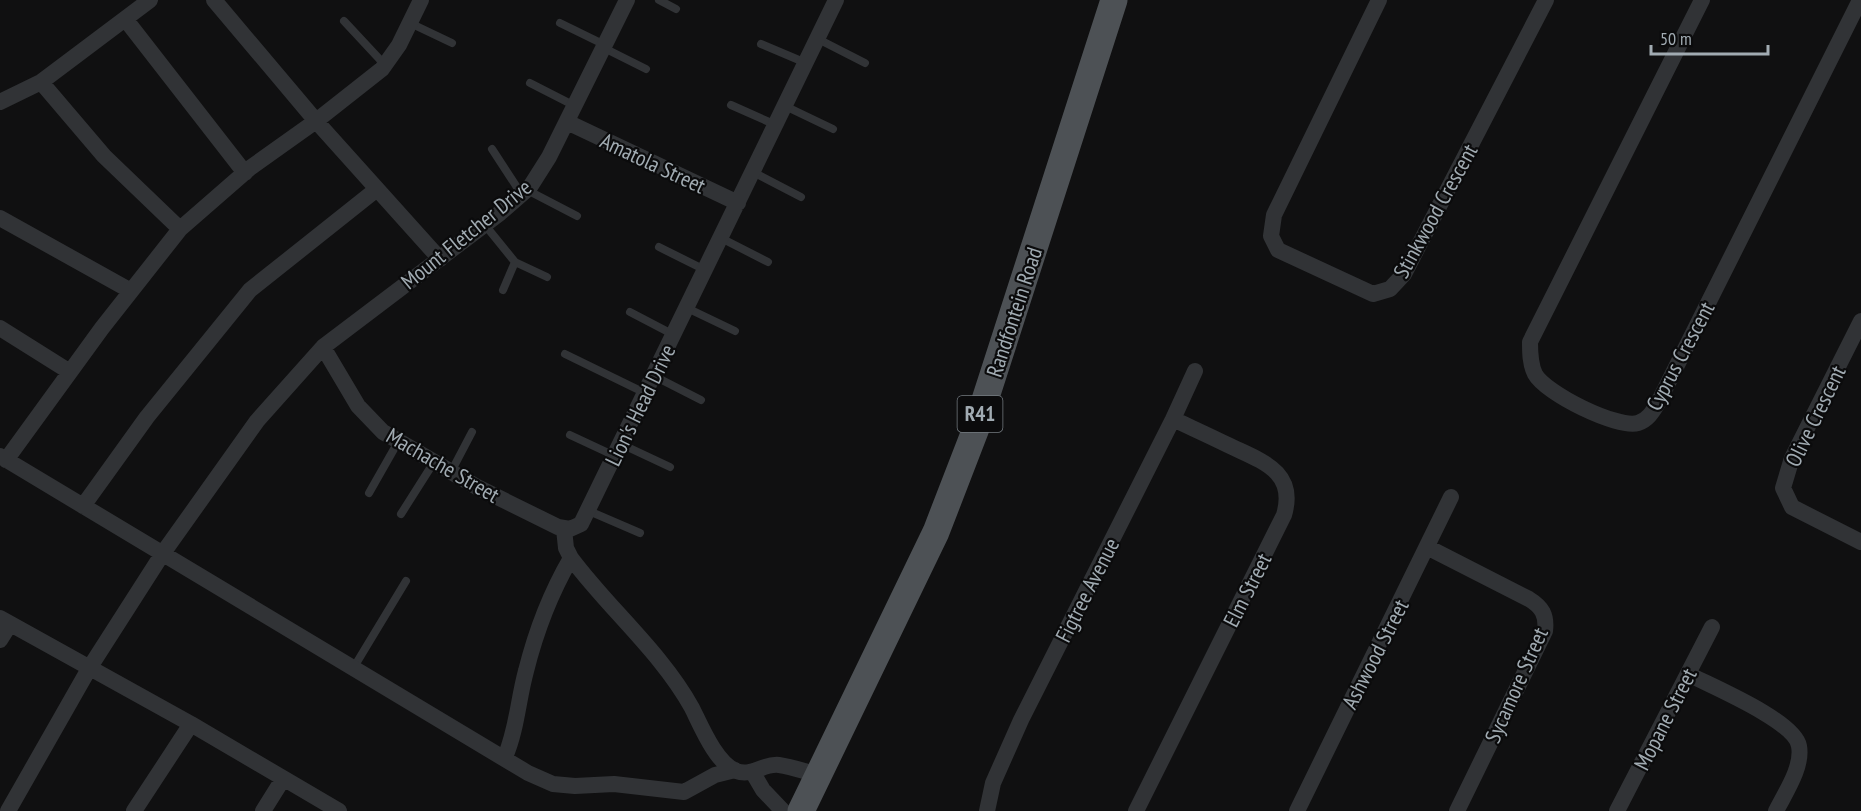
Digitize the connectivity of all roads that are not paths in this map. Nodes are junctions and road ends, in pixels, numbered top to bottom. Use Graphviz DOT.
graph roads {
  1 [pos="150,0"];
  2 [pos="214,0"];
  3 [pos="421,0"];
  4 [pos="627,0"];
  5 [pos="659,0"];
  6 [pos="836,0"];
  7 [pos="1114,0"];
  8 [pos="1379,0"];
  9 [pos="1546,0"];
  10 [pos="1702,0"];
  11 [pos="1859,1"];
  12 [pos="676,9"];
  13 [pos="126,20"];
  14 [pos="344,21"];
  15 [pos="410,23"];
  16 [pos="560,23"];
  17 [pos="818,39"];
  18 [pos="452,43"];
  19 [pos="761,44"];
  20 [pos="605,47"];
  21 [pos="807,63"];
  22 [pos="865,63"];
  23 [pos="385,65"];
  24 [pos="646,69"];
  25 [pos="41,82"];
  26 [pos="530,83"];
  27 [pos="0,102"];
  28 [pos="730,105"];
  29 [pos="785,106"];
  30 [pos="575,107"];
  31 [pos="316,121"];
  32 [pos="567,122"];
  33 [pos="776,125"];
  34 [pos="833,129"];
  35 [pos="492,149"];
  36 [pos="245,172"];
  37 [pos="753,172"];
  38 [pos="377,189"];
  39 [pos="524,192"];
  40 [pos="801,197"];
  41 [pos="738,203"];
  42 [pos="578,216"];
  43 [pos="0,218"];
  44 [pos="485,225"];
  45 [pos="180,230"];
  46 [pos="720,238"];
  47 [pos="659,248"];
  48 [pos="440,260"];
  49 [pos="514,262"];
  50 [pos="768,262"];
  51 [pos="705,270"];
  52 [pos="547,277"];
  53 [pos="503,290"];
  54 [pos="131,291"];
  55 [pos="687,308"];
  56 [pos="630,312"];
  57 [pos="1861,321"];
  58 [pos="0,328"];
  59 [pos="735,331"];
  60 [pos="674,335"];
  61 [pos="323,347"];
  62 [pos="565,354"];
  63 [pos="1195,371"];
  64 [pos="70,372"];
  65 [pos="654,376"];
  66 [pos="645,394"];
  67 [pos="701,400"];
  68 [pos="1173,419"];
  69 [pos="472,432"];
  70 [pos="570,435"];
  71 [pos="398,442"];
  72 [pos="618,450"];
  73 [pos="3,458"];
  74 [pos="434,462"];
  75 [pos="670,467"];
  76 [pos="451,472"];
  77 [pos="369,494"];
  78 [pos="1452,497"];
  79 [pos="83,506"];
  80 [pos="589,511"];
  81 [pos="401,514"];
  82 [pos="564,529"];
  83 [pos="640,533"];
  84 [pos="1861,542"];
  85 [pos="1429,548"];
  86 [pos="163,553"];
  87 [pos="571,558"];
  88 [pos="406,581"];
  89 [pos="5,621"];
  90 [pos="1712,627"];
  91 [pos="0,640"];
  92 [pos="90,667"];
  93 [pos="354,667"];
  94 [pos="1688,674"];
  95 [pos="190,724"];
  96 [pos="505,757"];
  97 [pos="735,770"];
  98 [pos="753,773"];
  99 [pos="819,775"];
  100 [pos="284,779"];
  101 [pos="13,809"];
  102 [pos="134,811"];
  103 [pos="263,811"];
  104 [pos="339,811"];
  105 [pos="783,811"];
  106 [pos="801,811"];
  107 [pos="987,811"];
  108 [pos="1136,811"];
  109 [pos="1297,811"];
  110 [pos="1457,811"];
  111 [pos="1617,811"];
  112 [pos="1776,811"];
  1 -- 13 [label="street"];
  2 -- 31 [label="street"];
  3 -- 15 [label="street"];
  4 -- 20 [label="street, Mount Fletcher Drive"];
  5 -- 12 [label="lane"];
  6 -- 17 [label="street, Lion's Head Drive"];
  7 -- 99 [label="main road, Randfontein Road / R41"];
  8 -- 9 [label="street, Stinkwood Crescent"];
  10 -- 11 [label="street, Cyprus Crescent"];
  13 -- 25 [label="street"];
  13 -- 36 [label="street"];
  14 -- 23 [label="lane"];
  15 -- 18 [label="lane"];
  15 -- 23 [label="street"];
  16 -- 20 [label="lane"];
  17 -- 21 [label="street, Lion's Head Drive"];
  17 -- 22 [label="lane"];
  19 -- 21 [label="lane"];
  20 -- 24 [label="lane"];
  20 -- 30 [label="street, Mount Fletcher Drive"];
  21 -- 29 [label="street, Lion's Head Drive"];
  23 -- 31 [label="street"];
  25 -- 27 [label="street"];
  25 -- 45 [label="street"];
  26 -- 30 [label="lane"];
  28 -- 33 [label="lane"];
  29 -- 33 [label="street, Lion's Head Drive"];
  29 -- 34 [label="lane"];
  30 -- 32 [label="street, Mount Fletcher Drive"];
  31 -- 36 [label="street"];
  31 -- 38 [label="street"];
  32 -- 39 [label="street, Mount Fletcher Drive"];
  32 -- 41 [label="street, Amatola Street"];
  33 -- 37 [label="street, Lion's Head Drive"];
  35 -- 39 [label="lane"];
  36 -- 45 [label="street"];
  37 -- 40 [label="lane"];
  37 -- 41 [label="street, Lion's Head Drive"];
  38 -- 48 [label="street"];
  38 -- 79 [label="street"];
  39 -- 42 [label="lane"];
  39 -- 44 [label="street, Mount Fletcher Drive"];
  41 -- 46 [label="street, Lion's Head Drive"];
  43 -- 54 [label="street"];
  44 -- 48 [label="street, Mount Fletcher Drive"];
  44 -- 49 [label="lane"];
  45 -- 54 [label="street"];
  46 -- 50 [label="lane"];
  46 -- 51 [label="street, Lion's Head Drive"];
  47 -- 51 [label="lane"];
  48 -- 61 [label="street, Mount Fletcher Drive"];
  49 -- 52 [label="lane"];
  49 -- 53 [label="lane"];
  51 -- 55 [label="street, Lion's Head Drive"];
  54 -- 64 [label="street"];
  55 -- 59 [label="lane"];
  55 -- 60 [label="street, Lion's Head Drive"];
  56 -- 60 [label="lane"];
  57 -- 84 [label="street, Olive Crescent"];
  58 -- 64 [label="street"];
  60 -- 65 [label="street, Lion's Head Drive"];
  61 -- 71 [label="street, Machache Street"];
  61 -- 86 [label="street, Mount Fletcher Drive"];
  62 -- 66 [label="lane"];
  63 -- 68 [label="street, Figtree Avenue"];
  64 -- 73 [label="street"];
  65 -- 66 [label="street, Lion's Head Drive"];
  65 -- 67 [label="lane"];
  66 -- 72 [label="street, Lion's Head Drive"];
  68 -- 107 [label="street, Figtree Avenue"];
  68 -- 108 [label="street, Elm Street"];
  69 -- 76 [label="lane"];
  70 -- 72 [label="lane"];
  71 -- 74 [label="street, Machache Street"];
  71 -- 77 [label="lane"];
  72 -- 75 [label="lane"];
  72 -- 80 [label="street, Lion's Head Drive"];
  73 -- 79 [label="street"];
  74 -- 76 [label="street, Machache Street"];
  74 -- 81 [label="lane"];
  76 -- 82 [label="street, Machache Street"];
  78 -- 85 [label="street, Ashwood Street"];
  79 -- 86 [label="street"];
  80 -- 82 [label="street, Lion's Head Drive"];
  80 -- 83 [label="lane"];
  82 -- 87 [label="street"];
  85 -- 109 [label="street, Ashwood Street"];
  85 -- 110 [label="street, Sycamore Street"];
  86 -- 92 [label="street, Mount Fletcher Drive"];
  86 -- 93 [label="street"];
  87 -- 96 [label="street"];
  87 -- 97 [label="street"];
  88 -- 93 [label="lane"];
  89 -- 91 [label="street"];
  89 -- 92 [label="street"];
  90 -- 94 [label="street, Mopane Street"];
  92 -- 95 [label="street"];
  92 -- 101 [label="street, Mount Fletcher Drive"];
  93 -- 96 [label="street"];
  94 -- 111 [label="street, Mopane Street"];
  94 -- 112 [label="street"];
  95 -- 100 [label="street"];
  95 -- 102 [label="street"];
  96 -- 97 [label="street"];
  97 -- 98 [label="street"];
  98 -- 99 [label="street"];
  98 -- 105 [label="street"];
  99 -- 106 [label="main road, Randfontein Road / R41"];
  100 -- 103 [label="street"];
  100 -- 104 [label="street"];
}
